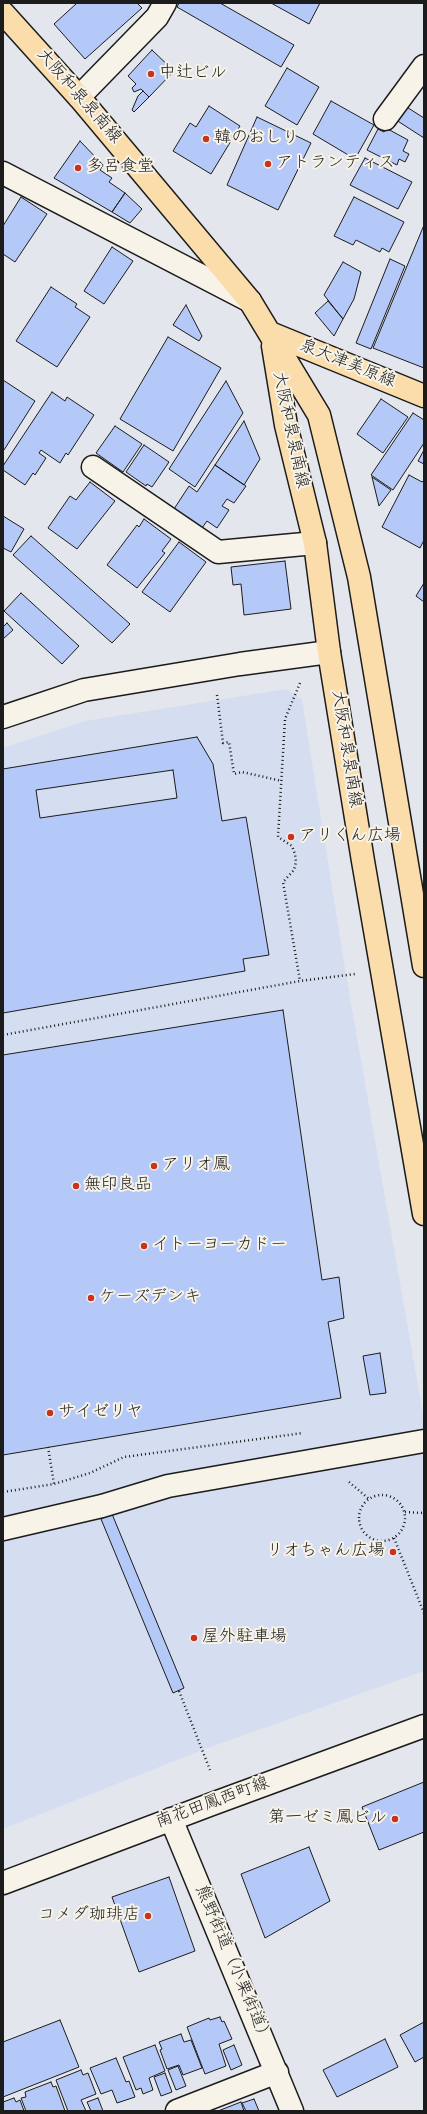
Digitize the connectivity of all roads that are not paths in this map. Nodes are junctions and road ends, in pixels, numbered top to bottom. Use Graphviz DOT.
graph roads {
  1 [pos="165,3"];
  2 [pos="3,13"];
  3 [pos="424,66"];
  4 [pos="79,97"];
  5 [pos="385,119"];
  6 [pos="3,173"];
  7 [pos="250,301"];
  8 [pos="270,333"];
  9 [pos="424,396"];
  10 [pos="93,467"];
  11 [pos="315,543"];
  12 [pos="330,652"];
  13 [pos="3,717"];
  14 [pos="424,966"];
  15 [pos="424,1214"];
  16 [pos="424,1441"];
  17 [pos="3,1529"];
  18 [pos="424,1726"];
  19 [pos="171,1819"];
  20 [pos="3,1883"];
  21 [pos="277,2072"];
  22 [pos="177,2111"];
  23 [pos="292,2111"];
  1 -- 4 [label="street"];
  2 -- 4 [label="main road, 大阪和泉泉南線"];
  3 -- 5 [label="street"];
  4 -- 7 [label="main road, 大阪和泉泉南線"];
  6 -- 7 [label="street"];
  7 -- 8 [label="main road, 大阪和泉泉南線"];
  8 -- 9 [label="main road, 泉大津美原線"];
  8 -- 11 [label="main road, 大阪和泉泉南線"];
  8 -- 14 [label="main road, 大阪和泉泉南線"];
  10 -- 11 [label="street"];
  11 -- 12 [label="main road, 大阪和泉泉南線"];
  12 -- 13 [label="street"];
  12 -- 15 [label="main road, 大阪和泉泉南線"];
  16 -- 17 [label="street"];
  18 -- 19 [label="street, 南花田鳳西町線"];
  19 -- 20 [label="street, 南花田鳳西町線"];
  19 -- 21 [label="street, 熊野街道（小栗街道）"];
  21 -- 22 [label="street"];
  21 -- 23 [label="street, 熊野街道（小栗街道）"];
}
